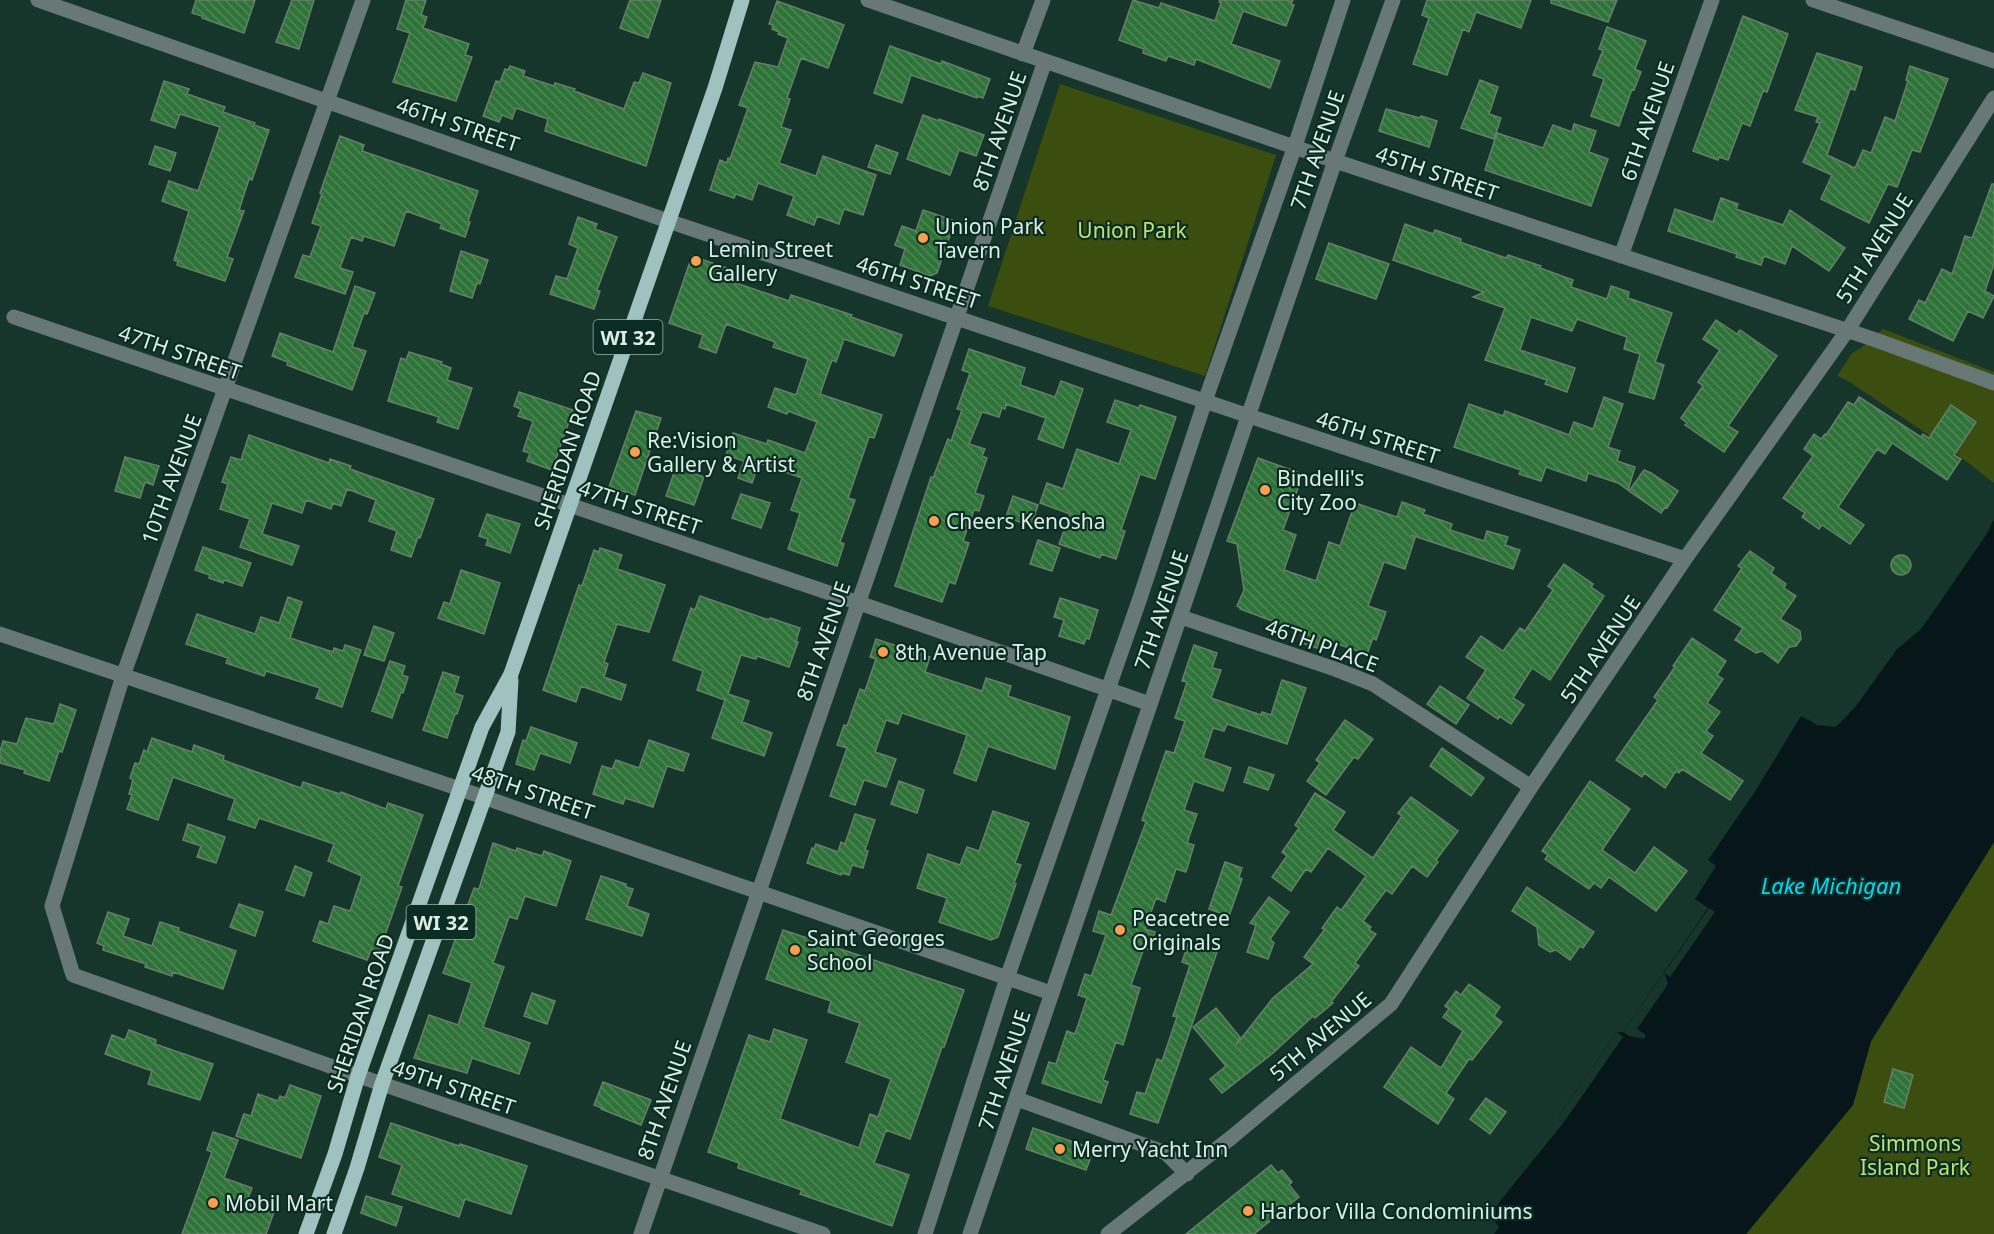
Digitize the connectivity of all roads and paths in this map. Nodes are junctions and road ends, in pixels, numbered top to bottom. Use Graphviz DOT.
graph roads {
  1 [pos="38,0"];
  2 [pos="363,0"];
  3 [pos="742,0"];
  4 [pos="868,0"];
  5 [pos="1043,0"];
  6 [pos="1343,0"];
  7 [pos="1393,0"];
  8 [pos="1712,0"];
  9 [pos="1813,0"];
  10 [pos="1023,54"];
  11 [pos="1994,61"];
  12 [pos="1045,62"];
  13 [pos="1994,98"];
  14 [pos="328,100"];
  15 [pos="1295,146"];
  16 [pos="1335,160"];
  17 [pos="668,221"];
  18 [pos="1621,256"];
  19 [pos="14,317"];
  20 [pos="958,317"];
  21 [pos="1847,331"];
  22 [pos="1994,383"];
  23 [pos="225,389"];
  24 [pos="1205,401"];
  25 [pos="1249,416"];
  26 [pos="570,506"];
  27 [pos="1685,559"];
  28 [pos="858,603"];
  29 [pos="1180,617"];
  30 [pos="0,634"];
  31 [pos="511,674"];
  32 [pos="123,676"];
  33 [pos="1108,690"];
  34 [pos="1150,704"];
  35 [pos="1531,787"];
  36 [pos="460,789"];
  37 [pos="485,798"];
  38 [pos="758,892"];
  39 [pos="73,975"];
  40 [pos="1007,978"];
  41 [pos="1051,993"];
  42 [pos="358,1076"];
  43 [pos="382,1084"];
  44 [pos="1017,1100"];
  45 [pos="1187,1174"];
  46 [pos="660,1179"];
  47 [pos="306,1234"];
  48 [pos="334,1234"];
  49 [pos="641,1234"];
  50 [pos="823,1234"];
  51 [pos="925,1234"];
  52 [pos="970,1234"];
  53 [pos="1108,1234"];
  1 -- 14 [label="street, 46TH STREET"];
  2 -- 14 [label="street, 10TH AVENUE"];
  3 -- 17 [label="main road, SHERIDAN ROAD / WI 32"];
  4 -- 10 [label="street, 45TH STREET"];
  5 -- 10 [label="street, 8TH AVENUE"];
  6 -- 15 [label="street, 7TH AVENUE"];
  7 -- 16 [label="street, 7TH AVENUE"];
  8 -- 18 [label="street, 6TH AVENUE"];
  9 -- 11 [label="street"];
  10 -- 12 [label="street, 45TH STREET"];
  12 -- 15 [label="street, 45TH STREET"];
  12 -- 20 [label="street, 8TH AVENUE"];
  13 -- 21 [label="street, 5TH AVENUE"];
  14 -- 17 [label="street, 46TH STREET"];
  14 -- 23 [label="street, 10TH AVENUE"];
  15 -- 16 [label="street, 45TH STREET"];
  15 -- 24 [label="street, 7TH AVENUE"];
  16 -- 18 [label="street, 45TH STREET"];
  16 -- 25 [label="street, 7TH AVENUE"];
  17 -- 20 [label="street, 46TH STREET"];
  17 -- 26 [label="main road, SHERIDAN ROAD / WI 32"];
  18 -- 21 [label="street, 45TH STREET"];
  19 -- 23 [label="street, 47TH STREET"];
  20 -- 24 [label="street, 46TH STREET"];
  20 -- 28 [label="street, 8TH AVENUE"];
  21 -- 22 [label="street, 45TH STREET"];
  21 -- 27 [label="street, 5TH AVENUE"];
  23 -- 26 [label="street, 47TH STREET"];
  23 -- 32 [label="street, 10TH AVENUE"];
  24 -- 25 [label="street, 46TH STREET"];
  24 -- 33 [label="street, 7TH AVENUE"];
  25 -- 27 [label="street, 46TH STREET"];
  25 -- 29 [label="street, 7TH AVENUE"];
  26 -- 28 [label="street, 47TH STREET"];
  26 -- 31 [label="main road, SHERIDAN ROAD / WI 32"];
  27 -- 35 [label="street, 5TH AVENUE"];
  28 -- 33 [label="street, 47TH STREET"];
  28 -- 38 [label="street, 8TH AVENUE"];
  29 -- 34 [label="street, 7TH AVENUE"];
  29 -- 35 [label="street, 46TH PLACE"];
  30 -- 32 [label="street, 48TH STREET"];
  31 -- 36 [label="main road, SHERIDAN ROAD / WI 32"];
  31 -- 37 [label="main road, SHERIDAN ROAD / WI 32"];
  32 -- 36 [label="street, 48TH STREET"];
  32 -- 39 [label="street, 10TH AVENUE"];
  33 -- 34 [label="street, 47TH STREET"];
  33 -- 40 [label="street, 7TH AVENUE"];
  34 -- 41 [label="street, 7TH AVENUE"];
  35 -- 45 [label="street, 5TH AVENUE"];
  36 -- 37 [label="street, 48TH STREET"];
  36 -- 42 [label="main road, SHERIDAN ROAD / WI 32"];
  37 -- 38 [label="street, 48TH STREET"];
  37 -- 43 [label="main road, SHERIDAN ROAD / WI 32"];
  38 -- 40 [label="street, 48TH STREET"];
  38 -- 46 [label="street, 8TH AVENUE"];
  39 -- 42 [label="street, 49TH STREET"];
  40 -- 41 [label="street, 48TH STREET"];
  40 -- 51 [label="street, 7TH AVENUE"];
  41 -- 44 [label="street, 7TH AVENUE"];
  42 -- 43 [label="street, 49TH STREET"];
  42 -- 47 [label="main road, SHERIDAN ROAD / WI 32"];
  43 -- 46 [label="street, 49TH STREET"];
  43 -- 48 [label="main road, SHERIDAN ROAD / WI 32"];
  44 -- 45 [label="street"];
  44 -- 52 [label="street, 7TH AVENUE"];
  45 -- 53 [label="street, 5TH AVENUE"];
  46 -- 49 [label="street, 8TH AVENUE"];
  46 -- 50 [label="street, 49TH STREET"];
}
